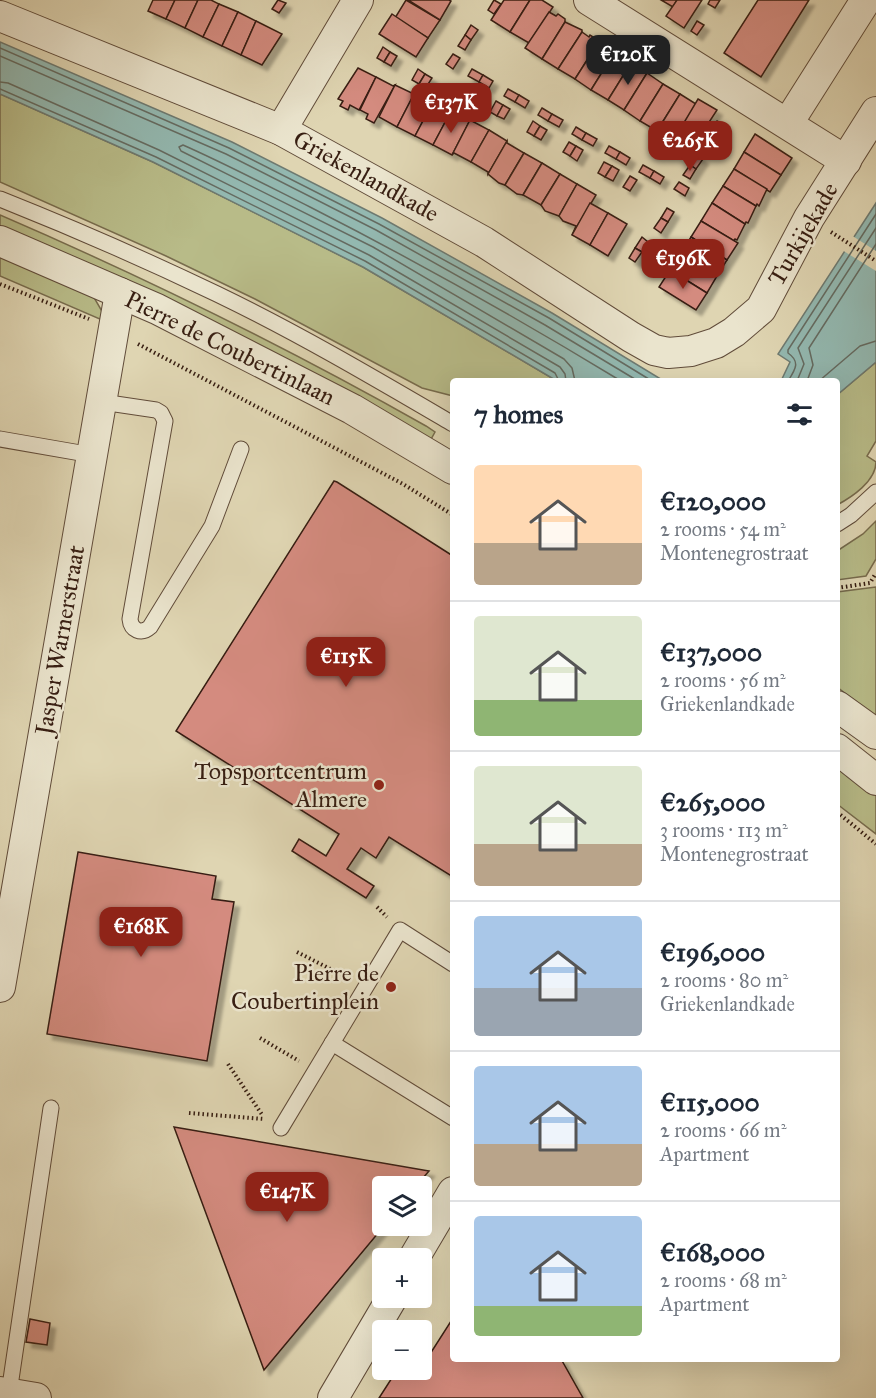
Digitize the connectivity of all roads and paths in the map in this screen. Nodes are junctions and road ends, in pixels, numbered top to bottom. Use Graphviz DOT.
graph roads {
  1 [pos="358,0"];
  2 [pos="589,0"];
  3 [pos="866,0"];
  4 [pos="0,16"];
  5 [pos="876,112"];
  6 [pos="788,123"];
  7 [pos="281,130"];
  8 [pos="846,160"];
  9 [pos="0,199"];
  10 [pos="844,240"];
  11 [pos="0,241"];
  12 [pos="876,261"];
  13 [pos="0,284"];
  14 [pos="120,293"];
  15 [pos="113,331"];
  16 [pos="716,343"];
  17 [pos="102,402"];
  18 [pos="450,422"];
  19 [pos="0,439"];
  20 [pos="241,449"];
  21 [pos="92,455"];
  22 [pos="450,467"];
  23 [pos="876,492"];
  24 [pos="450,513"];
  25 [pos="840,522"];
  26 [pos="876,573"];
  27 [pos="840,588"];
  28 [pos="840,708"];
  29 [pos="876,734"];
  30 [pos="840,752"];
  31 [pos="876,780"];
  32 [pos="840,814"];
  33 [pos="876,844"];
  34 [pos="297,952"];
  35 [pos="450,962"];
  36 [pos="0,987"];
  37 [pos="366,987"];
  38 [pos="260,1038"];
  39 [pos="332,1043"];
  40 [pos="228,1064"];
  41 [pos="315,1071"];
  42 [pos="51,1108"];
  43 [pos="189,1113"];
  44 [pos="450,1116"];
  45 [pos="265,1119"];
  46 [pos="281,1128"];
  47 [pos="450,1197"];
  48 [pos="420,1248"];
  49 [pos="386,1308"];
  50 [pos="15,1394"];
  51 [pos="333,1398"];
  1 -- 7 [label="street"];
  2 -- 6 [label="street"];
  3 -- 6 [label="street"];
  4 -- 7 [label="street, Griekenlandkade"];
  5 -- 8 [label="street, Turkijekade"];
  6 -- 8 [label="street"];
  7 -- 16 [label="street, Griekenlandkade"];
  8 -- 16 [label="street, Turkijekade"];
  9 -- 18 [label="lane"];
  10 -- 12 [label="path"];
  11 -- 14 [label="street, Pierre de Coubertinlaan"];
  13 -- 15 [label="path"];
  14 -- 15 [label="street, Jasper Warnerstraat"];
  14 -- 22 [label="street, Pierre de Coubertinlaan"];
  15 -- 17 [label="street, Jasper Warnerstraat"];
  15 -- 24 [label="path"];
  17 -- 20 [label="lane"];
  17 -- 21 [label="street, Jasper Warnerstraat"];
  19 -- 21 [label="lane"];
  21 -- 36 [label="street, Jasper Warnerstraat"];
  23 -- 25 [label="lane"];
  26 -- 27 [label="path"];
  28 -- 29 [label="street"];
  30 -- 31 [label="street"];
  32 -- 33 [label="path"];
  34 -- 37 [label="path"];
  35 -- 37 [label="lane"];
  37 -- 39 [label="lane"];
  38 -- 41 [label="path"];
  39 -- 41 [label="lane"];
  39 -- 44 [label="lane"];
  40 -- 45 [label="path"];
  41 -- 46 [label="lane"];
  42 -- 50 [label="lane"];
  43 -- 45 [label="path"];
  45 -- 46 [label="path"];
  47 -- 48 [label="street"];
  49 -- 51 [label="street"];
}
